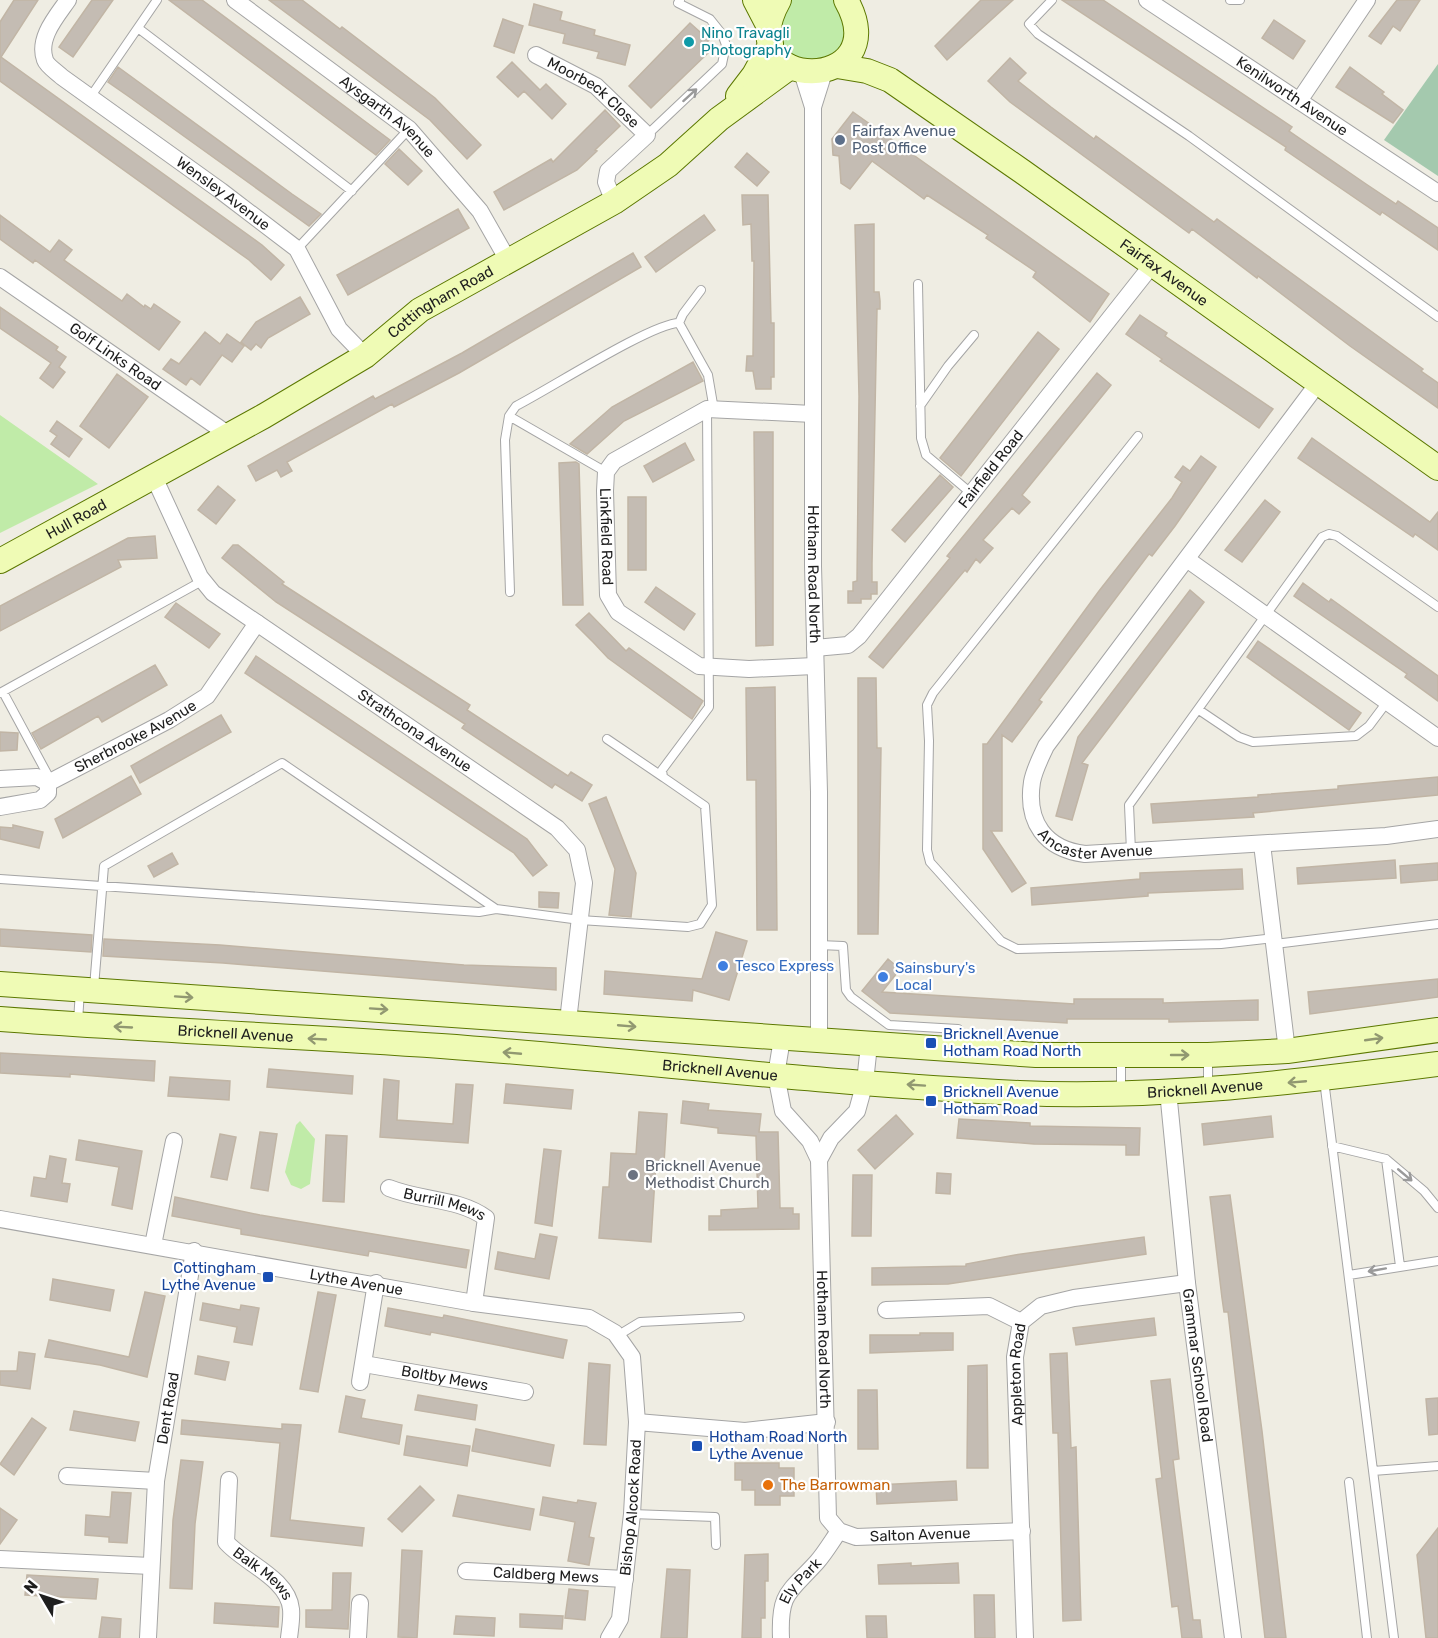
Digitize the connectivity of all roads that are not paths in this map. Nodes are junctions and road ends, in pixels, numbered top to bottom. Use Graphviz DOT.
graph roads {
  1 [pos="68,0"];
  2 [pos="157,0"];
  3 [pos="235,0"];
  4 [pos="680,0"];
  5 [pos="755,0"];
  6 [pos="779,0"];
  7 [pos="1052,0"];
  8 [pos="1147,0"];
  9 [pos="1230,0"];
  10 [pos="1240,0"];
  11 [pos="1367,0"];
  12 [pos="856,12"];
  13 [pos="138,28"];
  14 [pos="769,34"];
  15 [pos="535,55"];
  16 [pos="813,69"];
  17 [pos="890,80"];
  18 [pos="90,96"];
  19 [pos="1299,101"];
  20 [pos="719,119"];
  21 [pos="409,129"];
  22 [pos="647,135"];
  23 [pos="352,191"];
  24 [pos="1438,194"];
  25 [pos="614,202"];
  26 [pos="297,249"];
  27 [pos="509,262"];
  28 [pos="1152,265"];
  29 [pos="0,277"];
  30 [pos="918,284"];
  31 [pos="701,290"];
  32 [pos="1438,317"];
  33 [pos="680,323"];
  34 [pos="974,335"];
  35 [pos="365,356"];
  36 [pos="1319,382"];
  37 [pos="920,406"];
  38 [pos="710,410"];
  39 [pos="813,414"];
  40 [pos="510,416"];
  41 [pos="229,435"];
  42 [pos="1138,436"];
  43 [pos="1438,468"];
  44 [pos="606,472"];
  45 [pos="154,477"];
  46 [pos="972,494"];
  47 [pos="1188,560"];
  48 [pos="0,561"];
  49 [pos="202,582"];
  50 [pos="510,592"];
  51 [pos="1438,607"];
  52 [pos="1267,616"];
  53 [pos="257,623"];
  54 [pos="814,648"];
  55 [pos="814,666"];
  56 [pos="709,667"];
  57 [pos="1,693"];
  58 [pos="1388,702"];
  59 [pos="1199,710"];
  60 [pos="1438,738"];
  61 [pos="607,740"];
  62 [pos="663,777"];
  63 [pos="0,779"];
  64 [pos="50,783"];
  65 [pos="0,807"];
  66 [pos="1438,829"];
  67 [pos="1262,844"];
  68 [pos="1131,851"];
  69 [pos="0,879"];
  70 [pos="103,887"];
  71 [pos="496,909"];
  72 [pos="580,920"];
  73 [pos="1438,924"];
  74 [pos="1275,941"];
  75 [pos="819,945"];
  76 [pos="0,984"];
  77 [pos="87,990"];
  78 [pos="0,1019"];
  79 [pos="568,1021"];
  80 [pos="78,1025"];
  81 [pos="443,1030"];
  82 [pos="1438,1030"];
  83 [pos="782,1039"];
  84 [pos="819,1041"];
  85 [pos="869,1045"];
  86 [pos="959,1050"];
  87 [pos="1287,1051"];
  88 [pos="1121,1055"];
  89 [pos="1208,1055"];
  90 [pos="1438,1064"];
  91 [pos="776,1076"];
  92 [pos="1324,1079"];
  93 [pos="866,1082"];
  94 [pos="1208,1090"];
  95 [pos="1168,1091"];
  96 [pos="1121,1092"];
  97 [pos="174,1141"];
  98 [pos="1332,1146"];
  99 [pos="1386,1159"];
  100 [pos="819,1160"];
  101 [pos="389,1188"];
  102 [pos="1438,1208"];
  103 [pos="0,1219"];
  104 [pos="153,1245"];
  105 [pos="194,1251"];
  106 [pos="1438,1261"];
  107 [pos="1400,1266"];
  108 [pos="1349,1275"];
  109 [pos="376,1283"];
  110 [pos="1187,1283"];
  111 [pos="474,1303"];
  112 [pos="886,1310"];
  113 [pos="740,1317"];
  114 [pos="1021,1322"];
  115 [pos="617,1336"];
  116 [pos="364,1364"];
  117 [pos="360,1382"];
  118 [pos="525,1392"];
  119 [pos="637,1422"];
  120 [pos="827,1422"];
  121 [pos="1438,1466"];
  122 [pos="1374,1471"];
  123 [pos="67,1476"];
  124 [pos="229,1480"];
  125 [pos="156,1481"];
  126 [pos="1349,1482"];
  127 [pos="632,1514"];
  128 [pos="839,1531"];
  129 [pos="1022,1531"];
  130 [pos="716,1545"];
  131 [pos="0,1559"];
  132 [pos="152,1566"];
  133 [pos="466,1571"];
  134 [pos="625,1579"];
  135 [pos="360,1603"];
  136 [pos="148,1638"];
  137 [pos="289,1638"];
  138 [pos="358,1638"];
  139 [pos="609,1638"];
  140 [pos="781,1638"];
  141 [pos="1025,1638"];
  142 [pos="1233,1638"];
  143 [pos="1367,1638"];
  144 [pos="1395,1638"];
  1 -- 18 [label="street, Wensley Avenue"];
  2 -- 13 [label="lane"];
  3 -- 21 [label="street, Aysgarth Avenue"];
  22 -- 4 [label="lane, one-way"];
  5 -- 14 [label="street"];
  6 -- 14 [label="street, Cottingham Road"];
  7 -- 32 [label="lane"];
  8 -- 19 [label="street, Kenilworth Avenue"];
  9 -- 10 [label="lane"];
  11 -- 19 [label="street"];
  12 -- 16 [label="street, Cottingham Road"];
  12 -- 17 [label="street, Fairfax Avenue"];
  13 -- 18 [label="lane"];
  13 -- 23 [label="lane"];
  14 -- 16 [label="street"];
  14 -- 20 [label="street, Cottingham Road"];
  15 -- 22 [label="street, Moorbeck Close"];
  16 -- 17 [label="street, Fairfax Avenue"];
  16 -- 20 [label="street, Cottingham Road"];
  16 -- 39 [label="street, Hotham Road North"];
  17 -- 28 [label="street, Fairfax Avenue"];
  18 -- 26 [label="street, Wensley Avenue"];
  19 -- 24 [label="street, Kenilworth Avenue"];
  20 -- 25 [label="street, Cottingham Road"];
  21 -- 23 [label="lane"];
  21 -- 27 [label="street, Aysgarth Avenue"];
  22 -- 25 [label="street"];
  23 -- 26 [label="lane"];
  25 -- 27 [label="street, Cottingham Road"];
  26 -- 35 [label="street, Wensley Avenue"];
  27 -- 35 [label="street, Cottingham Road"];
  28 -- 36 [label="street, Fairfax Avenue"];
  28 -- 46 [label="street, Fairfield Road"];
  29 -- 41 [label="street, Golf Links Road"];
  30 -- 37 [label="lane"];
  31 -- 33 [label="lane"];
  33 -- 38 [label="lane"];
  33 -- 40 [label="lane"];
  34 -- 37 [label="lane"];
  35 -- 41 [label="street, Cottingham Road"];
  36 -- 43 [label="street, Fairfax Avenue"];
  36 -- 47 [label="street, Ancaster Avenue"];
  37 -- 46 [label="lane"];
  38 -- 39 [label="street"];
  38 -- 44 [label="street, Linkfield Road"];
  38 -- 56 [label="lane"];
  39 -- 54 [label="street, Hotham Road North"];
  40 -- 44 [label="lane"];
  40 -- 50 [label="lane"];
  41 -- 45 [label="street, Cottingham Road"];
  42 -- 74 [label="lane"];
  44 -- 56 [label="street, Linkfield Road"];
  45 -- 48 [label="street, Hull Road"];
  45 -- 49 [label="street, Strathcona Avenue"];
  46 -- 54 [label="street, Fairfield Road"];
  47 -- 52 [label="street"];
  47 -- 68 [label="street, Ancaster Avenue"];
  49 -- 53 [label="street, Strathcona Avenue"];
  49 -- 57 [label="lane"];
  51 -- 52 [label="lane"];
  52 -- 58 [label="street"];
  52 -- 59 [label="lane"];
  53 -- 64 [label="street, Sherbrooke Avenue"];
  53 -- 72 [label="street, Strathcona Avenue"];
  54 -- 55 [label="street, Hotham Road North"];
  55 -- 56 [label="street, Linkfield Road"];
  55 -- 75 [label="street, Hotham Road North"];
  56 -- 62 [label="lane"];
  57 -- 64 [label="lane"];
  58 -- 59 [label="lane"];
  58 -- 60 [label="street"];
  59 -- 68 [label="lane"];
  61 -- 62 [label="lane"];
  62 -- 72 [label="lane"];
  63 -- 64 [label="street"];
  64 -- 65 [label="street, Sherbrooke Avenue"];
  66 -- 67 [label="street, Ancaster Avenue"];
  67 -- 68 [label="street, Ancaster Avenue"];
  67 -- 74 [label="street"];
  69 -- 70 [label="lane"];
  70 -- 71 [label="lane"];
  70 -- 71 [label="lane"];
  70 -- 77 [label="lane"];
  71 -- 72 [label="lane"];
  72 -- 79 [label="street, Strathcona Avenue"];
  73 -- 74 [label="lane"];
  74 -- 87 [label="street"];
  75 -- 84 [label="street, Hotham Road North"];
  75 -- 86 [label="lane"];
  76 -- 77 [label="street, Bricknell Avenue"];
  77 -- 80 [label="lane"];
  77 -- 81 [label="street, Bricknell Avenue, one-way"];
  78 -- 80 [label="street, Bricknell Avenue"];
  79 -- 81 [label="street, Bricknell Avenue"];
  79 -- 83 [label="street, Bricknell Avenue, one-way"];
  81 -- 80 [label="street, Bricknell Avenue, one-way"];
  91 -- 81 [label="street, Bricknell Avenue, one-way"];
  87 -- 82 [label="street, Bricknell Avenue, one-way"];
  83 -- 84 [label="street, Bricknell Avenue"];
  83 -- 91 [label="street, Hotham Road North"];
  84 -- 85 [label="street, Bricknell Avenue"];
  85 -- 86 [label="street, Bricknell Avenue"];
  85 -- 93 [label="street"];
  86 -- 88 [label="street, Bricknell Avenue"];
  87 -- 89 [label="street, Bricknell Avenue"];
  88 -- 89 [label="street, Bricknell Avenue, one-way"];
  88 -- 96 [label="lane"];
  89 -- 94 [label="lane"];
  90 -- 92 [label="street, Bricknell Avenue"];
  91 -- 93 [label="street, Bricknell Avenue"];
  91 -- 100 [label="street, Hotham Road North"];
  92 -- 94 [label="street, Bricknell Avenue, one-way"];
  92 -- 98 [label="lane"];
  96 -- 93 [label="street, Bricknell Avenue, one-way"];
  93 -- 100 [label="street"];
  94 -- 95 [label="street, Bricknell Avenue"];
  95 -- 96 [label="street, Bricknell Avenue"];
  95 -- 110 [label="street, Grammar School Road"];
  97 -- 104 [label="street"];
  98 -- 99 [label="lane"];
  98 -- 108 [label="lane"];
  99 -- 102 [label="lane, one-way"];
  99 -- 107 [label="lane"];
  100 -- 120 [label="street, Hotham Road North"];
  101 -- 111 [label="street, Burrill Mews"];
  103 -- 104 [label="street, Lythe Avenue"];
  104 -- 105 [label="street, Lythe Avenue"];
  105 -- 109 [label="street, Lythe Avenue"];
  105 -- 125 [label="street, Dent Road"];
  106 -- 107 [label="lane"];
  107 -- 108 [label="lane, one-way"];
  108 -- 122 [label="lane"];
  109 -- 111 [label="street, Lythe Avenue"];
  109 -- 116 [label="street"];
  110 -- 114 [label="street, Appleton Road"];
  110 -- 142 [label="street, Grammar School Road"];
  111 -- 115 [label="street, Lythe Avenue"];
  112 -- 114 [label="street"];
  113 -- 115 [label="lane"];
  114 -- 129 [label="street, Appleton Road"];
  115 -- 119 [label="street, Lythe Avenue"];
  116 -- 117 [label="street"];
  116 -- 118 [label="street, Boltby Mews"];
  119 -- 120 [label="street, Bishop Alcock Road"];
  119 -- 127 [label="street, Bishop Alcock Road"];
  120 -- 128 [label="street, Hotham Road North"];
  121 -- 122 [label="lane"];
  122 -- 144 [label="lane"];
  123 -- 125 [label="street"];
  124 -- 137 [label="street, Balk Mews"];
  125 -- 132 [label="street, Dent Road"];
  126 -- 143 [label="lane"];
  127 -- 130 [label="lane"];
  127 -- 134 [label="street, Bishop Alcock Road"];
  128 -- 129 [label="street, Salton Avenue"];
  128 -- 140 [label="street, Ely Park"];
  129 -- 141 [label="street, Appleton Road"];
  131 -- 132 [label="street"];
  132 -- 136 [label="street, Dent Road"];
  133 -- 134 [label="street, Caldberg Mews"];
  134 -- 139 [label="street, Bishop Alcock Road"];
  135 -- 138 [label="street"];
}
